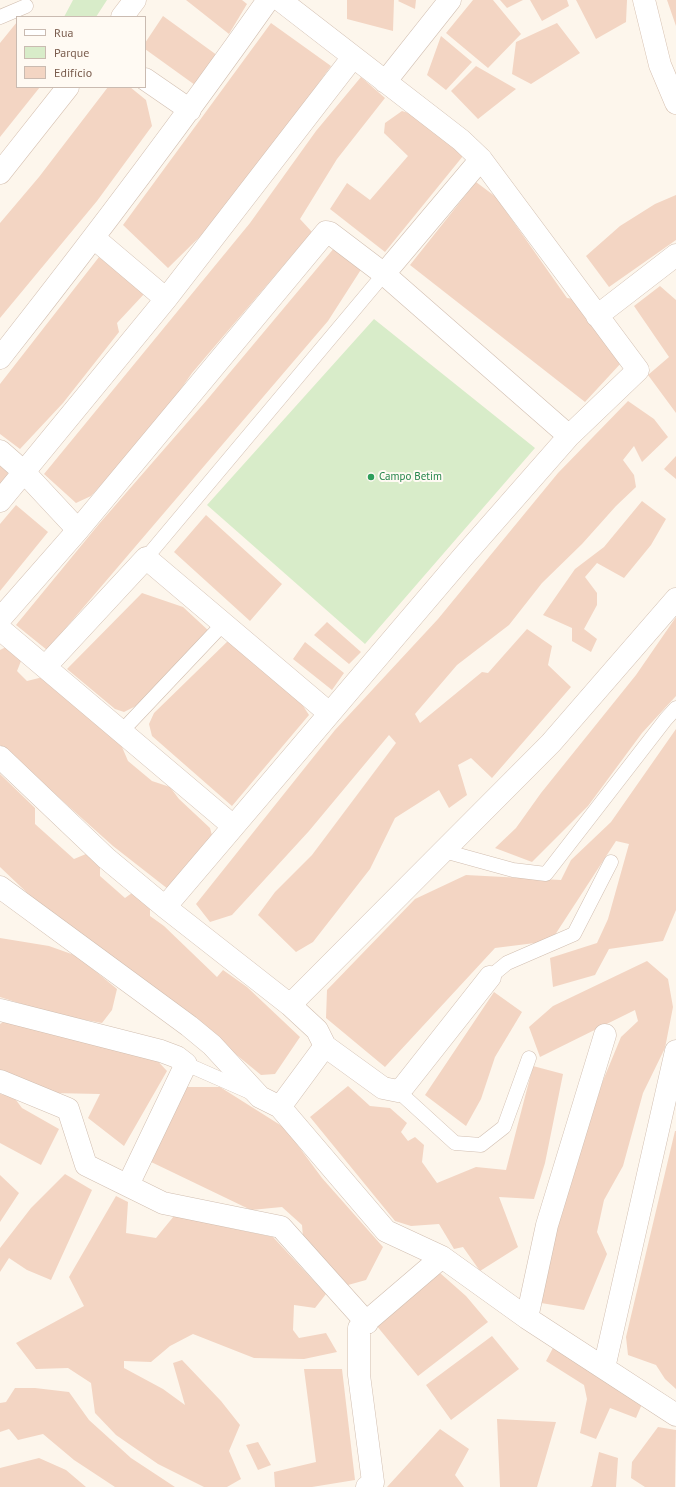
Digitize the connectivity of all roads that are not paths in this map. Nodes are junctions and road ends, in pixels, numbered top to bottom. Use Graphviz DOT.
graph roads {
  1 [pos="135,0"];
  2 [pos="268,0"];
  3 [pos="280,0"];
  4 [pos="450,0"];
  5 [pos="644,0"];
  6 [pos="26,6"];
  7 [pos="123,16"];
  8 [pos="0,17"];
  9 [pos="353,57"];
  10 [pos="146,80"];
  11 [pos="385,82"];
  12 [pos="67,88"];
  13 [pos="676,103"];
  14 [pos="190,110"];
  15 [pos="481,159"];
  16 [pos="0,173"];
  17 [pos="94,238"];
  18 [pos="676,255"];
  19 [pos="384,274"];
  20 [pos="166,299"];
  21 [pos="597,316"];
  22 [pos="0,358"];
  23 [pos="569,436"];
  24 [pos="0,451"];
  25 [pos="24,472"];
  26 [pos="0,501"];
  27 [pos="78,530"];
  28 [pos="146,558"];
  29 [pos="676,599"];
  30 [pos="0,619"];
  31 [pos="224,624"];
  32 [pos="0,629"];
  33 [pos="45,667"];
  34 [pos="676,708"];
  35 [pos="330,713"];
  36 [pos="121,732"];
  37 [pos="0,757"];
  38 [pos="233,826"];
  39 [pos="444,851"];
  40 [pos="611,862"];
  41 [pos="0,887"];
  42 [pos="165,907"];
  43 [pos="490,977"];
  44 [pos="290,1005"];
  45 [pos="0,1010"];
  46 [pos="606,1035"];
  47 [pos="325,1046"];
  48 [pos="676,1051"];
  49 [pos="529,1058"];
  50 [pos="186,1064"];
  51 [pos="0,1080"];
  52 [pos="398,1091"];
  53 [pos="260,1097"];
  54 [pos="280,1107"];
  55 [pos="128,1185"];
  56 [pos="442,1257"];
  57 [pos="527,1318"];
  58 [pos="368,1323"];
  59 [pos="604,1368"];
  60 [pos="676,1415"];
  61 [pos="367,1487"];
  1 -- 7 [label="street"];
  2 -- 14 [label="street"];
  3 -- 9 [label="street"];
  4 -- 11 [label="street"];
  5 -- 13 [label="street"];
  6 -- 8 [label="lane"];
  9 -- 11 [label="street"];
  9 -- 20 [label="street"];
  10 -- 14 [label="street"];
  11 -- 15 [label="street"];
  12 -- 16 [label="street"];
  14 -- 17 [label="street"];
  15 -- 19 [label="street"];
  15 -- 21 [label="street"];
  17 -- 20 [label="street"];
  17 -- 22 [label="street"];
  18 -- 21 [label="street"];
  19 -- 23 [label="street"];
  19 -- 27 [label="street"];
  19 -- 28 [label="lane"];
  20 -- 25 [label="street"];
  21 -- 23 [label="street"];
  23 -- 35 [label="street"];
  24 -- 25 [label="street"];
  25 -- 26 [label="street"];
  25 -- 27 [label="street"];
  27 -- 30 [label="street"];
  28 -- 31 [label="street"];
  28 -- 33 [label="street"];
  29 -- 39 [label="street"];
  31 -- 35 [label="street"];
  31 -- 36 [label="lane"];
  32 -- 33 [label="street"];
  33 -- 36 [label="street"];
  34 -- 39 [label="lane"];
  35 -- 38 [label="street"];
  36 -- 38 [label="street"];
  37 -- 42 [label="street"];
  38 -- 42 [label="street"];
  39 -- 44 [label="street"];
  40 -- 43 [label="lane"];
  41 -- 53 [label="street"];
  42 -- 44 [label="street"];
  43 -- 52 [label="street"];
  44 -- 47 [label="street"];
  45 -- 50 [label="street"];
  46 -- 57 [label="street"];
  47 -- 52 [label="street"];
  47 -- 54 [label="street"];
  48 -- 59 [label="street"];
  49 -- 52 [label="lane"];
  50 -- 53 [label="lane"];
  50 -- 55 [label="street"];
  51 -- 55 [label="street"];
  53 -- 54 [label="street"];
  54 -- 56 [label="street"];
  55 -- 58 [label="street"];
  56 -- 57 [label="street"];
  56 -- 58 [label="street"];
  57 -- 59 [label="street"];
  58 -- 61 [label="street"];
  59 -- 60 [label="street"];
}
